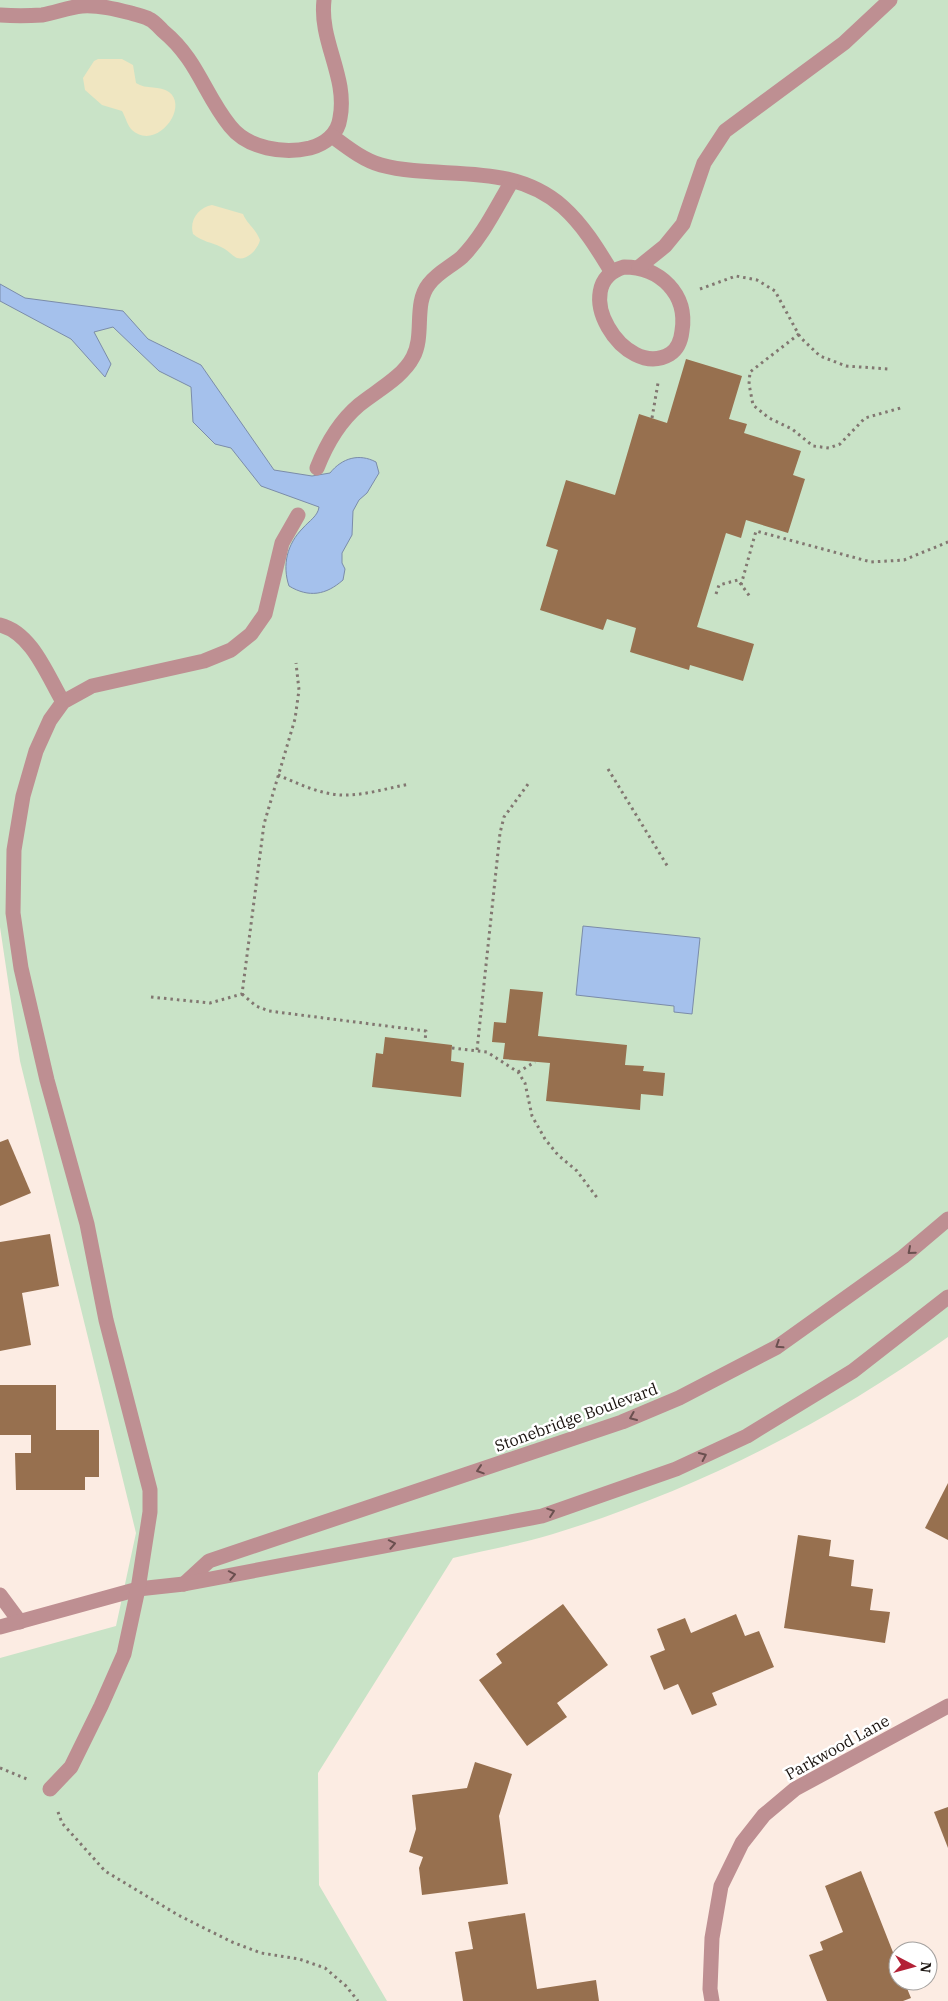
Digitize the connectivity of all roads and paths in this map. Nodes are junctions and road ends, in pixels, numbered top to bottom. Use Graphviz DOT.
graph roads {
  1 [pos="324,0"];
  2 [pos="890,0"];
  3 [pos="0,15"];
  4 [pos="332,136"];
  5 [pos="512,181"];
  6 [pos="639,267"];
  7 [pos="611,271"];
  8 [pos="679,298"];
  9 [pos="799,334"];
  10 [pos="663,358"];
  11 [pos="889,369"];
  12 [pos="904,407"];
  13 [pos="652,418"];
  14 [pos="317,468"];
  15 [pos="298,515"];
  16 [pos="948,542"];
  17 [pos="741,585"];
  18 [pos="716,594"];
  19 [pos="751,598"];
  20 [pos="0,625"];
  21 [pos="296,663"];
  22 [pos="63,702"];
  23 [pos="608,769"];
  24 [pos="278,775"];
  25 [pos="410,784"];
  26 [pos="528,784"];
  27 [pos="668,867"];
  28 [pos="242,994"];
  29 [pos="151,998"];
  30 [pos="425,1041"];
  31 [pos="452,1048"];
  32 [pos="477,1050"];
  33 [pos="535,1062"];
  34 [pos="518,1072"];
  35 [pos="598,1199"];
  36 [pos="948,1219"];
  37 [pos="948,1297"];
  38 [pos="184,1584"];
  39 [pos="138,1589"];
  40 [pos="0,1595"];
  41 [pos="20,1622"];
  42 [pos="0,1627"];
  43 [pos="948,1706"];
  44 [pos="0,1768"];
  45 [pos="50,1790"];
  46 [pos="358,2001"];
  47 [pos="712,2001"];
  1 -- 4 [label="street"];
  2 -- 6 [label="street"];
  3 -- 4 [label="street"];
  4 -- 5 [label="street"];
  5 -- 7 [label="street"];
  5 -- 14 [label="street"];
  6 -- 7 [label="street"];
  6 -- 8 [label="street"];
  7 -- 10 [label="street"];
  8 -- 9 [label="path"];
  8 -- 10 [label="street"];
  9 -- 11 [label="path"];
  9 -- 12 [label="path"];
  10 -- 13 [label="path"];
  15 -- 22 [label="street"];
  16 -- 17 [label="path"];
  17 -- 18 [label="path"];
  17 -- 19 [label="path"];
  20 -- 22 [label="street"];
  21 -- 24 [label="path"];
  22 -- 39 [label="street"];
  23 -- 27 [label="path"];
  24 -- 25 [label="path"];
  24 -- 28 [label="path"];
  26 -- 32 [label="path"];
  28 -- 29 [label="path"];
  28 -- 30 [label="path"];
  31 -- 32 [label="path"];
  32 -- 34 [label="path"];
  33 -- 34 [label="path"];
  34 -- 35 [label="path"];
  36 -- 38 [label="street, Stonebridge Boulevard, one-way"];
  38 -- 37 [label="street, one-way"];
  38 -- 39 [label="street"];
  39 -- 41 [label="street"];
  39 -- 45 [label="street"];
  40 -- 41 [label="street"];
  41 -- 42 [label="street"];
  43 -- 47 [label="street, Parkwood Lane"];
  44 -- 45 [label="path"];
  45 -- 46 [label="path"];
}
